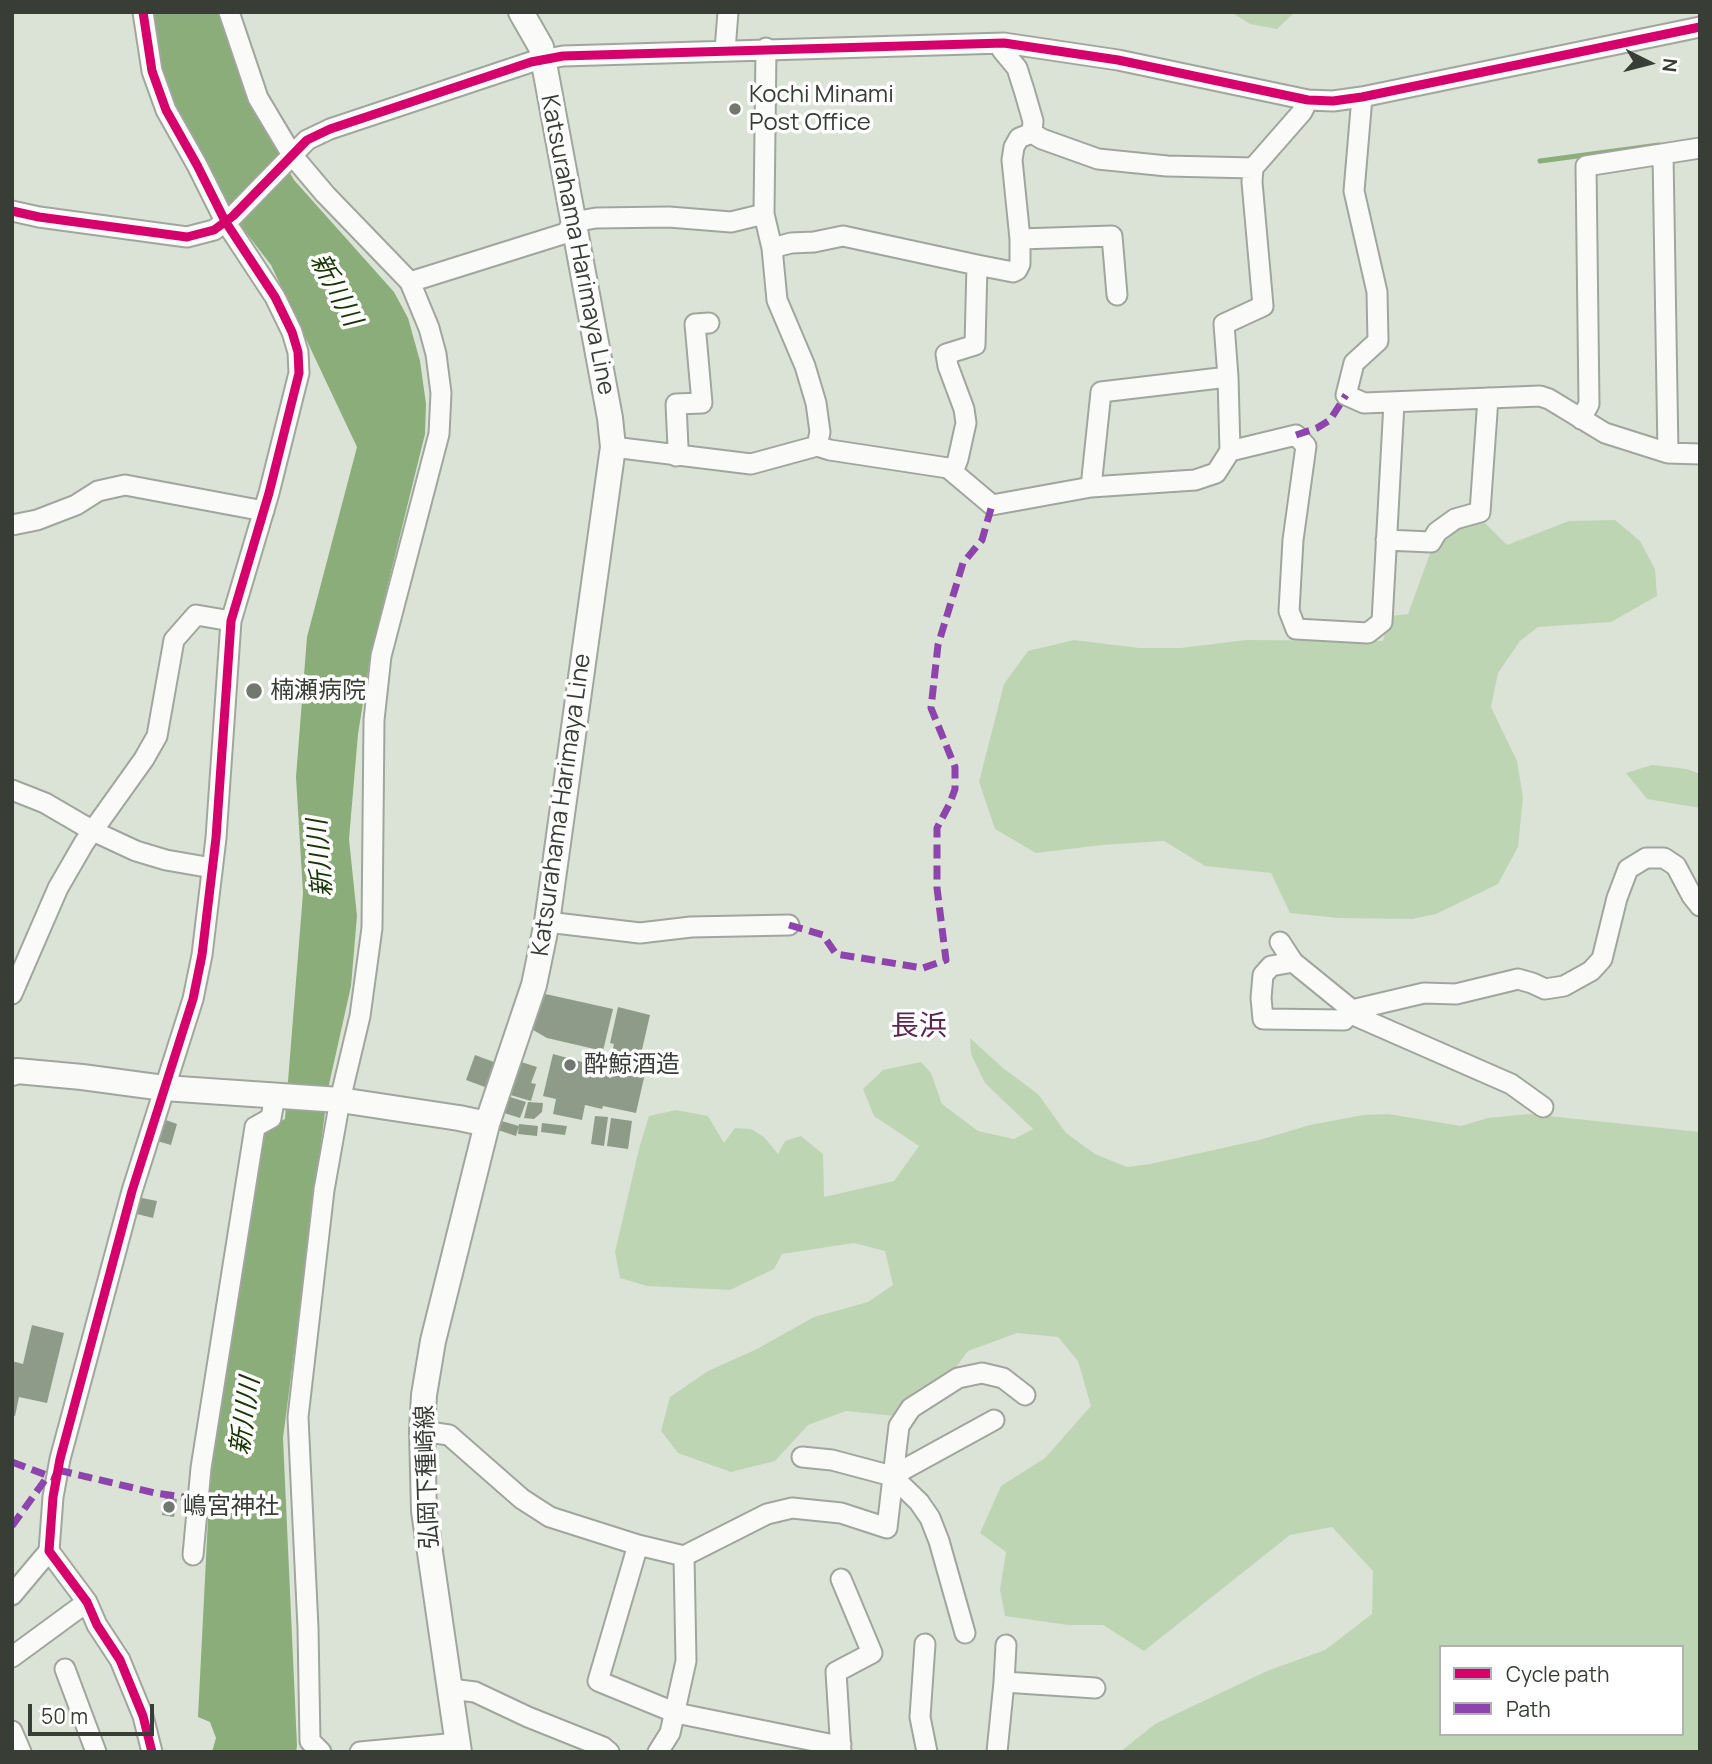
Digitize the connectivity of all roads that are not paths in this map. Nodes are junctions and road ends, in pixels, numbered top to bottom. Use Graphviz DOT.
graph roads {
  1 [pos="143,12"];
  2 [pos="229,12"];
  3 [pos="521,12"];
  4 [pos="728,12"];
  5 [pos="1700,27"];
  6 [pos="1004,43"];
  7 [pos="766,48"];
  8 [pos="724,50"];
  9 [pos="543,59"];
  10 [pos="1362,97"];
  11 [pos="1308,100"];
  12 [pos="1032,133"];
  13 [pos="1700,148"];
  14 [pos="1663,154"];
  15 [pos="290,158"];
  16 [pos="1253,168"];
  17 [pos="12,211"];
  18 [pos="764,214"];
  19 [pos="229,218"];
  20 [pos="573,222"];
  21 [pos="1020,239"];
  22 [pos="772,248"];
  23 [pos="977,265"];
  24 [pos="410,282"];
  25 [pos="1117,295"];
  26 [pos="709,323"];
  27 [pos="1228,377"];
  28 [pos="1488,398"];
  29 [pos="1394,403"];
  30 [pos="1581,419"];
  31 [pos="817,446"];
  32 [pos="613,447"];
  33 [pos="1230,451"];
  34 [pos="1668,453"];
  35 [pos="1700,454"];
  36 [pos="676,456"];
  37 [pos="948,468"];
  38 [pos="1091,486"];
  39 [pos="264,511"];
  40 [pos="12,525"];
  41 [pos="1386,540"];
  42 [pos="231,621"];
  43 [pos="12,790"];
  44 [pos="93,831"];
  45 [pos="212,868"];
  46 [pos="1700,905"];
  47 [pos="547,922"];
  48 [pos="789,925"];
  49 [pos="1280,942"];
  50 [pos="1293,962"];
  51 [pos="12,995"];
  52 [pos="1352,1010"];
  53 [pos="12,1073"];
  54 [pos="164,1088"];
  55 [pos="280,1095"];
  56 [pos="336,1100"];
  57 [pos="1543,1107"];
  58 [pos="487,1124"];
  59 [pos="1026,1395"];
  60 [pos="994,1420"];
  61 [pos="422,1431"];
  62 [pos="802,1457"];
  63 [pos="892,1476"];
  64 [pos="638,1545"];
  65 [pos="49,1551"];
  66 [pos="193,1555"];
  67 [pos="684,1556"];
  68 [pos="841,1579"];
  69 [pos="12,1595"];
  70 [pos="87,1601"];
  71 [pos="965,1633"];
  72 [pos="925,1644"];
  73 [pos="1006,1645"];
  74 [pos="12,1657"];
  75 [pos="65,1669"];
  76 [pos="1004,1682"];
  77 [pos="1095,1688"];
  78 [pos="451,1689"];
  79 [pos="677,1713"];
  80 [pos="12,1731"];
  81 [pos="458,1747"];
  82 [pos="841,1748"];
  83 [pos="380,1751"];
  84 [pos="21,1752"];
  85 [pos="96,1752"];
  86 [pos="152,1752"];
  87 [pos="321,1752"];
  88 [pos="360,1752"];
  89 [pos="609,1752"];
  90 [pos="658,1752"];
  91 [pos="927,1752"];
  92 [pos="997,1752"];
  1 -- 19 [label="street"];
  2 -- 15 [label="street"];
  3 -- 9 [label="main road, Katsurahama Harimaya Line"];
  4 -- 8 [label="street"];
  5 -- 10 [label="street"];
  6 -- 7 [label="street"];
  6 -- 11 [label="street"];
  6 -- 12 [label="street"];
  7 -- 8 [label="street"];
  7 -- 18 [label="street"];
  8 -- 9 [label="street"];
  9 -- 15 [label="street"];
  9 -- 20 [label="main road, Katsurahama Harimaya Line"];
  10 -- 11 [label="street"];
  10 -- 29 [label="street"];
  11 -- 16 [label="street"];
  12 -- 16 [label="street"];
  12 -- 21 [label="street"];
  13 -- 14 [label="street"];
  14 -- 30 [label="street"];
  14 -- 34 [label="street"];
  15 -- 19 [label="street"];
  15 -- 24 [label="street"];
  16 -- 27 [label="street"];
  17 -- 19 [label="street"];
  18 -- 20 [label="street"];
  18 -- 22 [label="street"];
  19 -- 39 [label="street"];
  20 -- 24 [label="street"];
  20 -- 32 [label="main road, Katsurahama Harimaya Line"];
  21 -- 23 [label="street"];
  21 -- 25 [label="street"];
  22 -- 23 [label="street"];
  22 -- 31 [label="street"];
  23 -- 37 [label="street"];
  24 -- 56 [label="street"];
  26 -- 36 [label="street"];
  27 -- 33 [label="street"];
  27 -- 38 [label="street"];
  28 -- 29 [label="street"];
  28 -- 30 [label="street"];
  28 -- 41 [label="street"];
  29 -- 41 [label="street"];
  30 -- 34 [label="street"];
  31 -- 36 [label="street"];
  31 -- 37 [label="street"];
  32 -- 36 [label="street"];
  32 -- 47 [label="main road, Katsurahama Harimaya Line"];
  33 -- 38 [label="street"];
  33 -- 41 [label="street"];
  34 -- 35 [label="street"];
  37 -- 38 [label="street"];
  39 -- 40 [label="street"];
  39 -- 42 [label="street"];
  42 -- 44 [label="street"];
  42 -- 45 [label="street"];
  43 -- 44 [label="street"];
  44 -- 45 [label="street"];
  44 -- 51 [label="street"];
  45 -- 54 [label="street"];
  46 -- 52 [label="street"];
  47 -- 48 [label="street"];
  47 -- 58 [label="main road, Katsurahama Harimaya Line"];
  49 -- 50 [label="street"];
  50 -- 52 [label="street"];
  50 -- 52 [label="street"];
  52 -- 57 [label="street"];
  53 -- 54 [label="main road"];
  54 -- 55 [label="main road"];
  54 -- 65 [label="street"];
  55 -- 56 [label="main road"];
  55 -- 66 [label="street"];
  56 -- 58 [label="main road"];
  56 -- 87 [label="street"];
  58 -- 61 [label="main road, 弘岡下種崎線"];
  59 -- 63 [label="street"];
  60 -- 63 [label="street"];
  61 -- 64 [label="street"];
  61 -- 78 [label="main road, 弘岡下種崎線"];
  62 -- 63 [label="street"];
  63 -- 67 [label="street"];
  63 -- 71 [label="street"];
  64 -- 67 [label="street"];
  64 -- 79 [label="street"];
  65 -- 69 [label="street"];
  65 -- 70 [label="street"];
  67 -- 79 [label="street"];
  68 -- 82 [label="street"];
  70 -- 74 [label="street"];
  70 -- 86 [label="street"];
  72 -- 91 [label="street"];
  73 -- 76 [label="street"];
  75 -- 85 [label="street"];
  76 -- 77 [label="street"];
  76 -- 92 [label="street"];
  78 -- 81 [label="main road, 弘岡下種崎線"];
  78 -- 89 [label="street"];
  79 -- 82 [label="street"];
  79 -- 90 [label="street"];
  80 -- 84 [label="street"];
  81 -- 83 [label="street"];
  83 -- 88 [label="street"];
}
